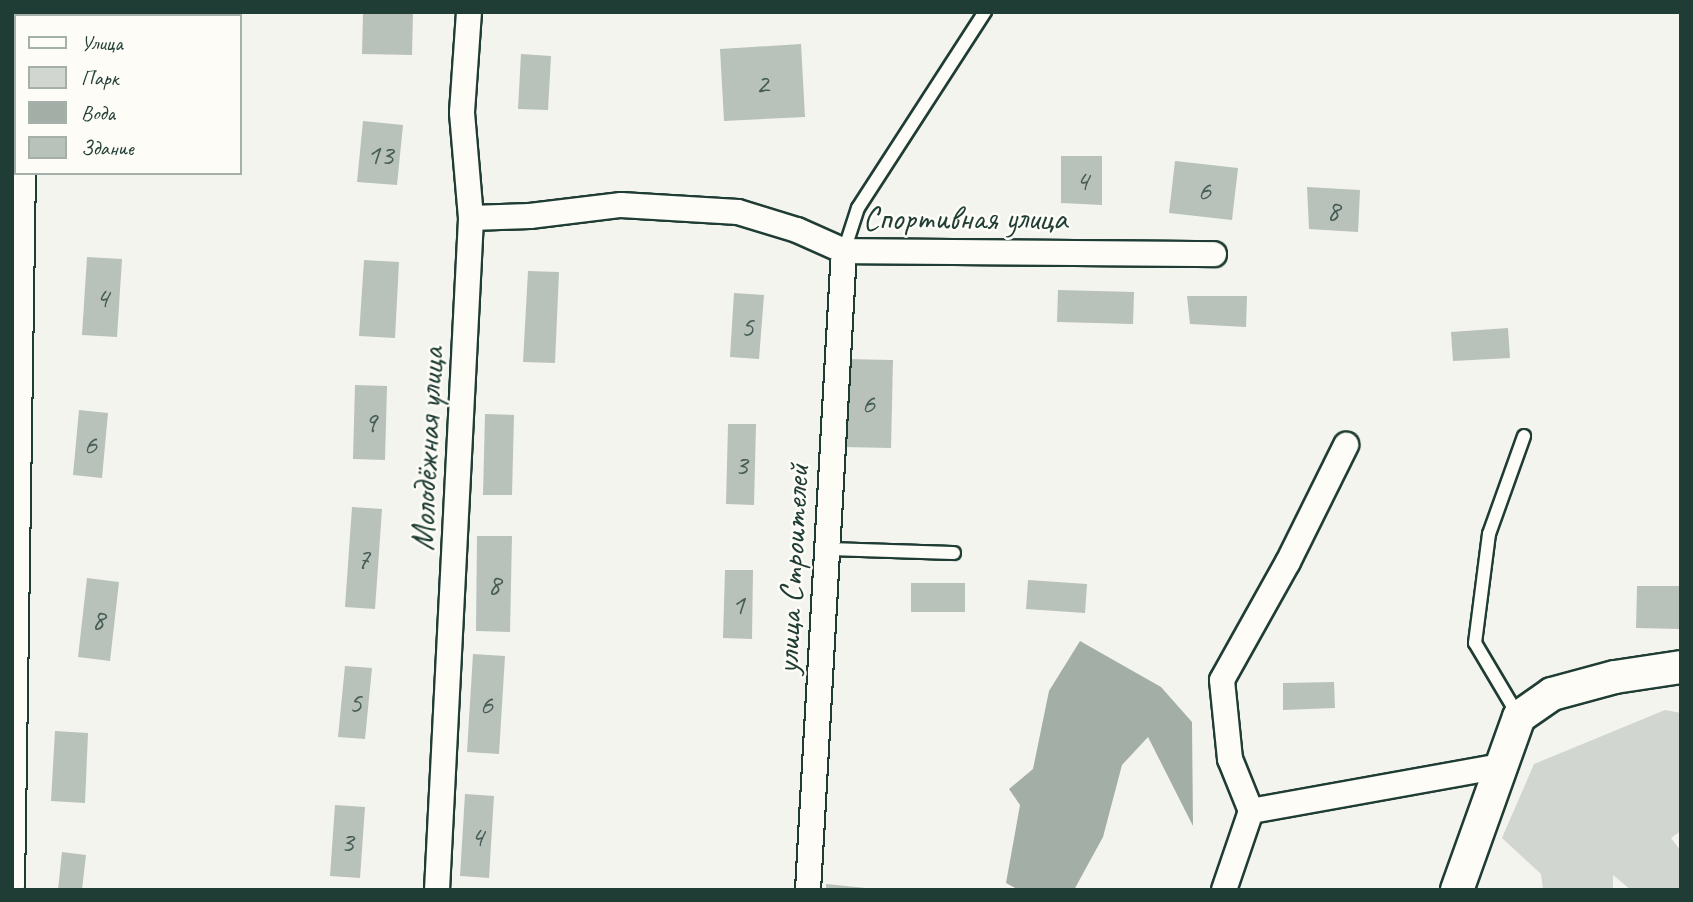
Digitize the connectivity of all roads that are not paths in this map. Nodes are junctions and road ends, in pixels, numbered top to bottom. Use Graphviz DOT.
graph roads {
  1 [pos="469,12"];
  2 [pos="985,12"];
  3 [pos="23,175"];
  4 [pos="471,218"];
  5 [pos="844,251"];
  6 [pos="1214,254"];
  7 [pos="1524,436"];
  8 [pos="1346,445"];
  9 [pos="828,549"];
  10 [pos="954,554"];
  11 [pos="1681,667"];
  12 [pos="1519,717"];
  13 [pos="1500,766"];
  14 [pos="1251,811"];
  15 [pos="13,885"];
  16 [pos="437,890"];
  17 [pos="808,890"];
  18 [pos="1224,890"];
  19 [pos="1457,890"];
  1 -- 4 [label="street, Молодёжная улица"];
  2 -- 5 [label="lane"];
  3 -- 15 [label="street"];
  4 -- 5 [label="street, Спортивная улица"];
  4 -- 16 [label="street, Молодёжная улица"];
  5 -- 6 [label="street, Спортивная улица"];
  5 -- 9 [label="street, улица Строителей"];
  7 -- 12 [label="lane"];
  8 -- 14 [label="street"];
  9 -- 10 [label="lane"];
  9 -- 17 [label="street, улица Строителей"];
  11 -- 12 [label="street"];
  12 -- 13 [label="street"];
  13 -- 14 [label="street"];
  13 -- 19 [label="street"];
  14 -- 18 [label="street"];
}
